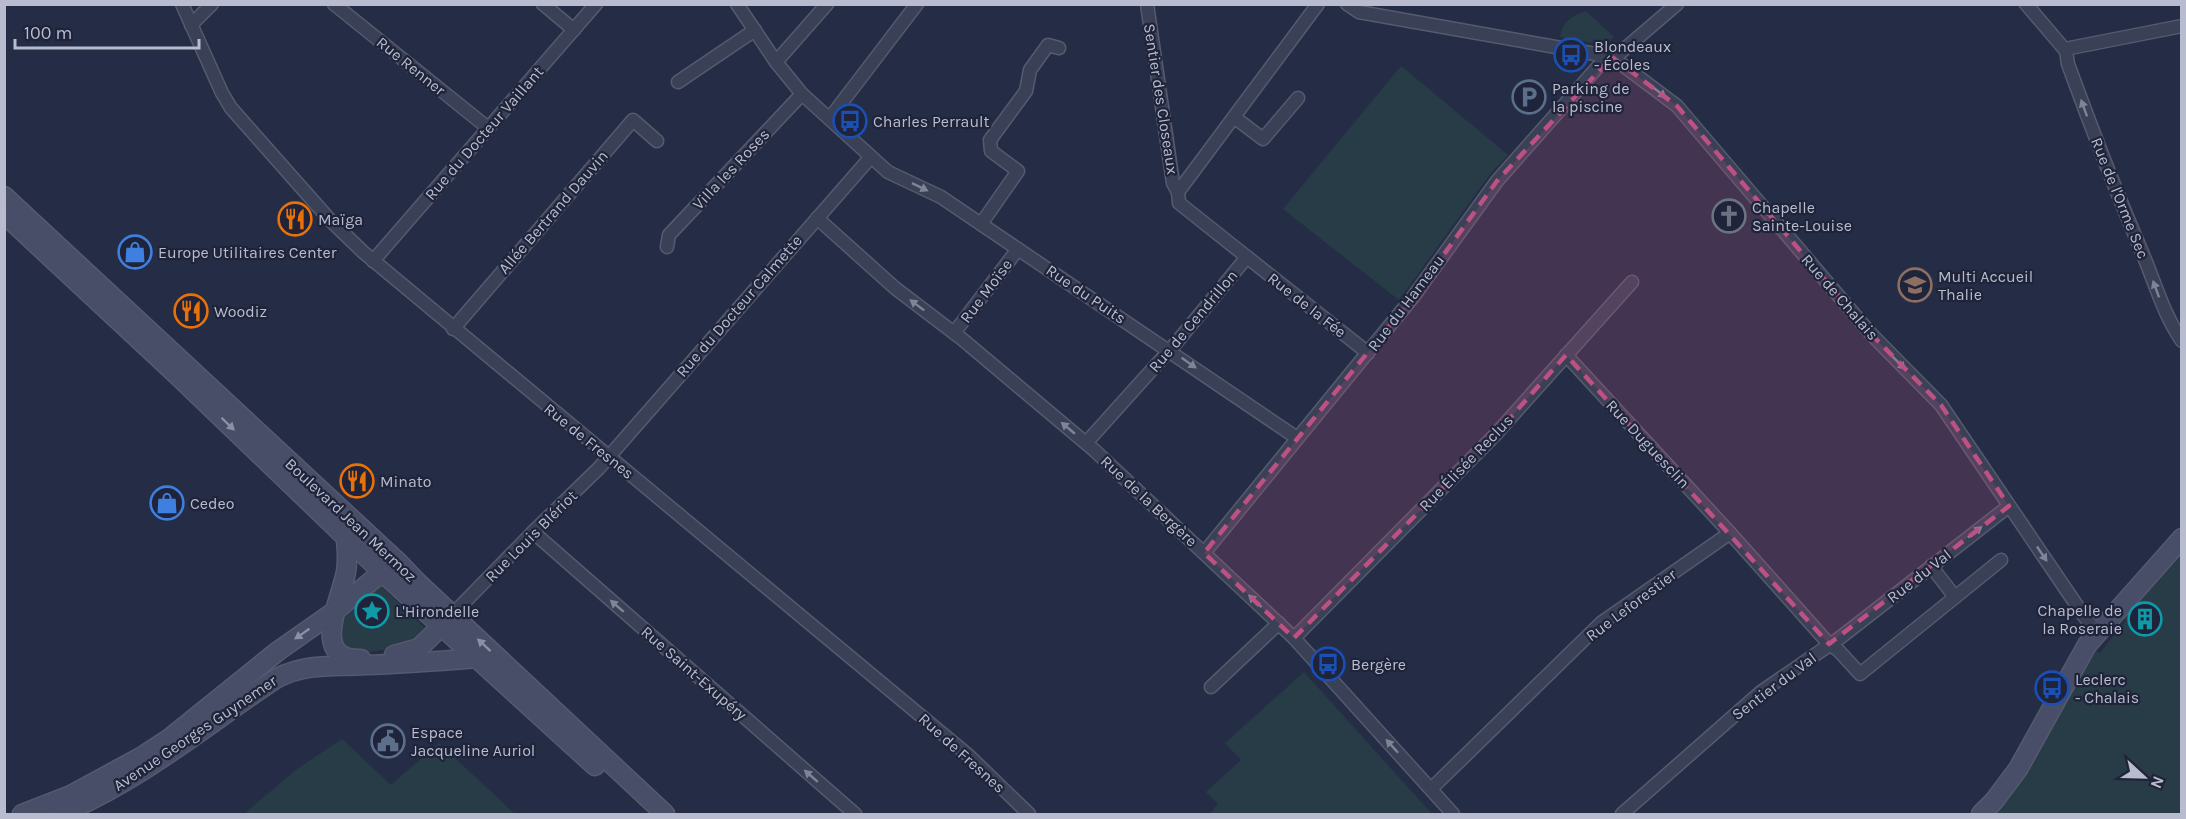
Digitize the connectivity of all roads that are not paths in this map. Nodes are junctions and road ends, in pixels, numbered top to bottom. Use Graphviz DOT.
graph roads {
  1 [pos="182,4"];
  2 [pos="212,4"];
  3 [pos="334,4"];
  4 [pos="543,4"];
  5 [pos="596,4"];
  6 [pos="737,4"];
  7 [pos="827,4"];
  8 [pos="917,4"];
  9 [pos="1147,4"];
  10 [pos="1318,4"];
  11 [pos="1347,4"];
  12 [pos="2026,4"];
  13 [pos="1670,7"];
  14 [pos="2181,26"];
  15 [pos="192,28"];
  16 [pos="574,30"];
  17 [pos="755,30"];
  18 [pos="1059,48"];
  19 [pos="2066,51"];
  20 [pos="1612,57"];
  21 [pos="776,62"];
  22 [pos="678,82"];
  23 [pos="802,94"];
  24 [pos="1298,99"];
  25 [pos="1234,117"];
  26 [pos="830,118"];
  27 [pos="488,128"];
  28 [pos="657,141"];
  29 [pos="870,158"];
  30 [pos="1178,192"];
  31 [pos="4,196"];
  32 [pos="4,214"];
  33 [pos="816,218"];
  34 [pos="981,224"];
  35 [pos="667,247"];
  36 [pos="1018,249"];
  37 [pos="55,253"];
  38 [pos="1246,257"];
  39 [pos="373,261"];
  40 [pos="1632,282"];
  41 [pos="453,329"];
  42 [pos="954,333"];
  43 [pos="2181,341"];
  44 [pos="1170,350"];
  45 [pos="1368,353"];
  46 [pos="1566,355"];
  47 [pos="1297,438"];
  48 [pos="1086,443"];
  49 [pos="609,457"];
  50 [pos="2009,506"];
  51 [pos="533,532"];
  52 [pos="1730,533"];
  53 [pos="2181,538"];
  54 [pos="346,539"];
  55 [pos="1204,553"];
  56 [pos="2001,560"];
  57 [pos="1931,567"];
  58 [pos="383,573"];
  59 [pos="416,581"];
  60 [pos="1955,597"];
  61 [pos="335,611"];
  62 [pos="447,621"];
  63 [pos="1279,624"];
  64 [pos="2097,633"];
  65 [pos="1294,638"];
  66 [pos="1829,644"];
  67 [pos="477,658"];
  68 [pos="371,662"];
  69 [pos="1211,687"];
  70 [pos="1431,789"];
  71 [pos="22,814"];
  72 [pos="60,814"];
  73 [pos="647,814"];
  74 [pos="665,814"];
  75 [pos="855,814"];
  76 [pos="1029,814"];
  77 [pos="1453,814"];
  78 [pos="1622,814"];
  79 [pos="1981,814"];
  1 -- 15 [label="street, Rue de Fresnes"];
  2 -- 15 [label="street"];
  3 -- 27 [label="street, Rue Renner"];
  4 -- 16 [label="street"];
  5 -- 16 [label="street, Rue du Docteur Vaillant"];
  6 -- 17 [label="street, Rue du Puits"];
  7 -- 21 [label="street"];
  8 -- 26 [label="street"];
  9 -- 30 [label="street, Sentier des Closeaux"];
  10 -- 25 [label="street"];
  11 -- 20 [label="street, Rue de Chalais"];
  12 -- 19 [label="street"];
  13 -- 20 [label="street, Rue du Hameau"];
  14 -- 19 [label="street"];
  15 -- 39 [label="street, Rue de Fresnes"];
  16 -- 27 [label="street, Rue du Docteur Vaillant"];
  17 -- 21 [label="street, Rue du Puits"];
  17 -- 22 [label="street"];
  18 -- 34 [label="street"];
  43 -- 19 [label="street, Rue de l'Orme Sec, one-way"];
  20 -- 45 [label="street, Rue du Hameau"];
  20 -- 50 [label="street, Rue de Chalais, one-way"];
  21 -- 23 [label="street, Rue du Puits"];
  23 -- 26 [label="street, Rue du Puits"];
  23 -- 35 [label="street, Villa les Roses"];
  24 -- 25 [label="street"];
  25 -- 30 [label="street"];
  26 -- 29 [label="street, Rue du Puits"];
  27 -- 39 [label="street, Rue du Docteur Vaillant"];
  28 -- 41 [label="street, Allée Bertrand Dauvin"];
  29 -- 33 [label="street, Rue du Docteur Calmette"];
  29 -- 34 [label="street, Rue du Puits, one-way"];
  30 -- 38 [label="street, Rue de Cendrillon"];
  31 -- 37 [label="main road"];
  32 -- 37 [label="main road"];
  42 -- 33 [label="street, Rue de la Bergère, one-way"];
  33 -- 49 [label="street, Rue du Docteur Calmette"];
  34 -- 36 [label="street, Rue du Puits"];
  36 -- 42 [label="street, Rue Moïse"];
  36 -- 44 [label="street, Rue du Puits"];
  37 -- 54 [label="main road, Boulevard Jean Mermoz, one-way"];
  37 -- 59 [label="main road, Boulevard Jean Mermoz"];
  38 -- 44 [label="street, Rue de Cendrillon"];
  38 -- 45 [label="street, Rue de la Fée"];
  39 -- 41 [label="street, Rue de Fresnes"];
  40 -- 46 [label="street, Rue Élisée Reclus"];
  41 -- 49 [label="street, Rue de Fresnes"];
  48 -- 42 [label="street, Rue de la Bergère, one-way"];
  44 -- 47 [label="street, Rue du Puits, one-way"];
  44 -- 48 [label="street, Rue de Cendrillon"];
  45 -- 47 [label="street, Rue du Hameau"];
  46 -- 52 [label="street, Rue Duguesclin"];
  46 -- 65 [label="street, Rue Élisée Reclus"];
  47 -- 55 [label="street, Rue du Hameau"];
  48 -- 55 [label="street, Rue de la Bergère"];
  49 -- 51 [label="street, Rue Louis Blériot"];
  49 -- 76 [label="street, Rue de Fresnes"];
  57 -- 50 [label="street, Rue du Val, one-way"];
  50 -- 64 [label="street, Rue de Chalais, one-way"];
  51 -- 62 [label="street, Rue Louis Blériot"];
  75 -- 51 [label="street, Rue Saint-Exupéry, one-way"];
  52 -- 66 [label="street"];
  52 -- 70 [label="street, Rue Leforestier"];
  53 -- 64 [label="main road"];
  54 -- 58 [label="main road, Boulevard Jean Mermoz"];
  54 -- 61 [label="main road"];
  63 -- 55 [label="street, Rue de la Bergère, one-way"];
  56 -- 60 [label="street, Sentier du Val"];
  57 -- 60 [label="street"];
  57 -- 66 [label="street, Rue du Val"];
  58 -- 59 [label="main road"];
  58 -- 61 [label="main road, Avenue Georges Guynemer"];
  58 -- 62 [label="main road, Boulevard Jean Mermoz"];
  59 -- 62 [label="main road, Boulevard Jean Mermoz"];
  60 -- 66 [label="street, Sentier du Val"];
  61 -- 68 [label="main road"];
  61 -- 71 [label="main road, Avenue Georges Guynemer, one-way"];
  62 -- 67 [label="main road, Boulevard Jean Mermoz"];
  62 -- 68 [label="main road"];
  74 -- 62 [label="main road, Boulevard Jean Mermoz, one-way"];
  63 -- 65 [label="street, Rue de la Bergère"];
  63 -- 69 [label="street"];
  64 -- 79 [label="main road"];
  70 -- 65 [label="street, Rue de la Bergère, one-way"];
  66 -- 78 [label="street, Sentier du Val"];
  67 -- 68 [label="main road, Avenue Georges Guynemer"];
  67 -- 73 [label="main road, Boulevard Jean Mermoz"];
  68 -- 72 [label="main road, Avenue Georges Guynemer"];
  70 -- 77 [label="street, Rue de la Bergère"];
}
